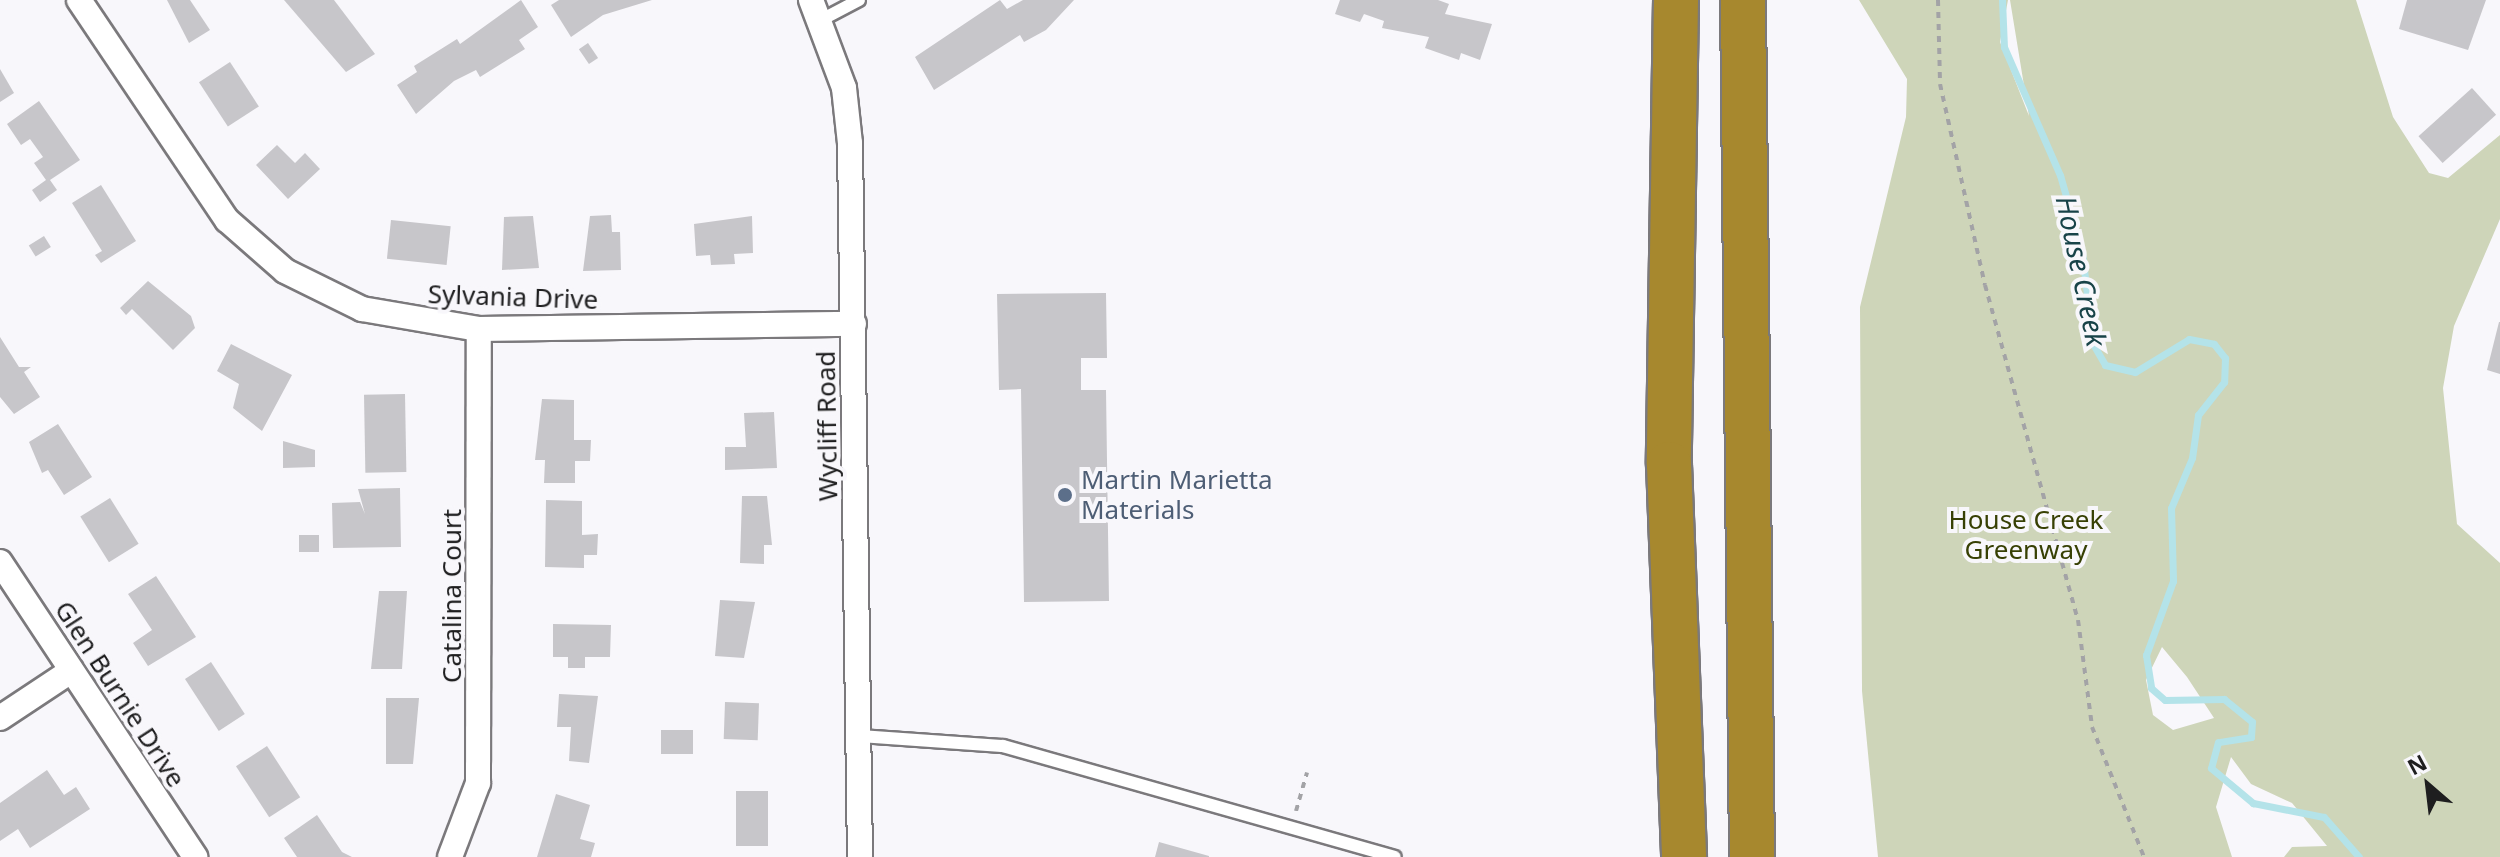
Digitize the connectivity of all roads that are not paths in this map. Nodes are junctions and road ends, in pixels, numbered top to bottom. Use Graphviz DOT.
graph roads {
  1 [pos="79,0"];
  2 [pos="859,0"];
  3 [pos="1676,0"];
  4 [pos="1743,0"];
  5 [pos="816,10"];
  6 [pos="854,324"];
  7 [pos="479,329"];
  8 [pos="0,562"];
  9 [pos="71,671"];
  10 [pos="0,718"];
  11 [pos="859,736"];
  12 [pos="1751,740"];
  13 [pos="195,857"];
  14 [pos="450,857"];
  15 [pos="860,857"];
  16 [pos="1395,857"];
  17 [pos="1684,857"];
  18 [pos="1752,857"];
  19 [pos="1775,857"];
  1 -- 7 [label="street, Sylvania Drive"];
  2 -- 5 [label="lane"];
  3 -- 17 [label="highway"];
  4 -- 12 [label="highway"];
  5 -- 6 [label="street, Wycliff Road"];
  6 -- 7 [label="street, Sylvania Drive"];
  6 -- 11 [label="street, Wycliff Road"];
  7 -- 14 [label="street, Catalina Court"];
  8 -- 9 [label="street, Glen Burnie Drive"];
  9 -- 10 [label="street"];
  9 -- 13 [label="street, Glen Burnie Drive"];
  11 -- 15 [label="street, Wycliff Road"];
  11 -- 16 [label="lane"];
  12 -- 18 [label="highway"];
  12 -- 19 [label="highway"];
}
